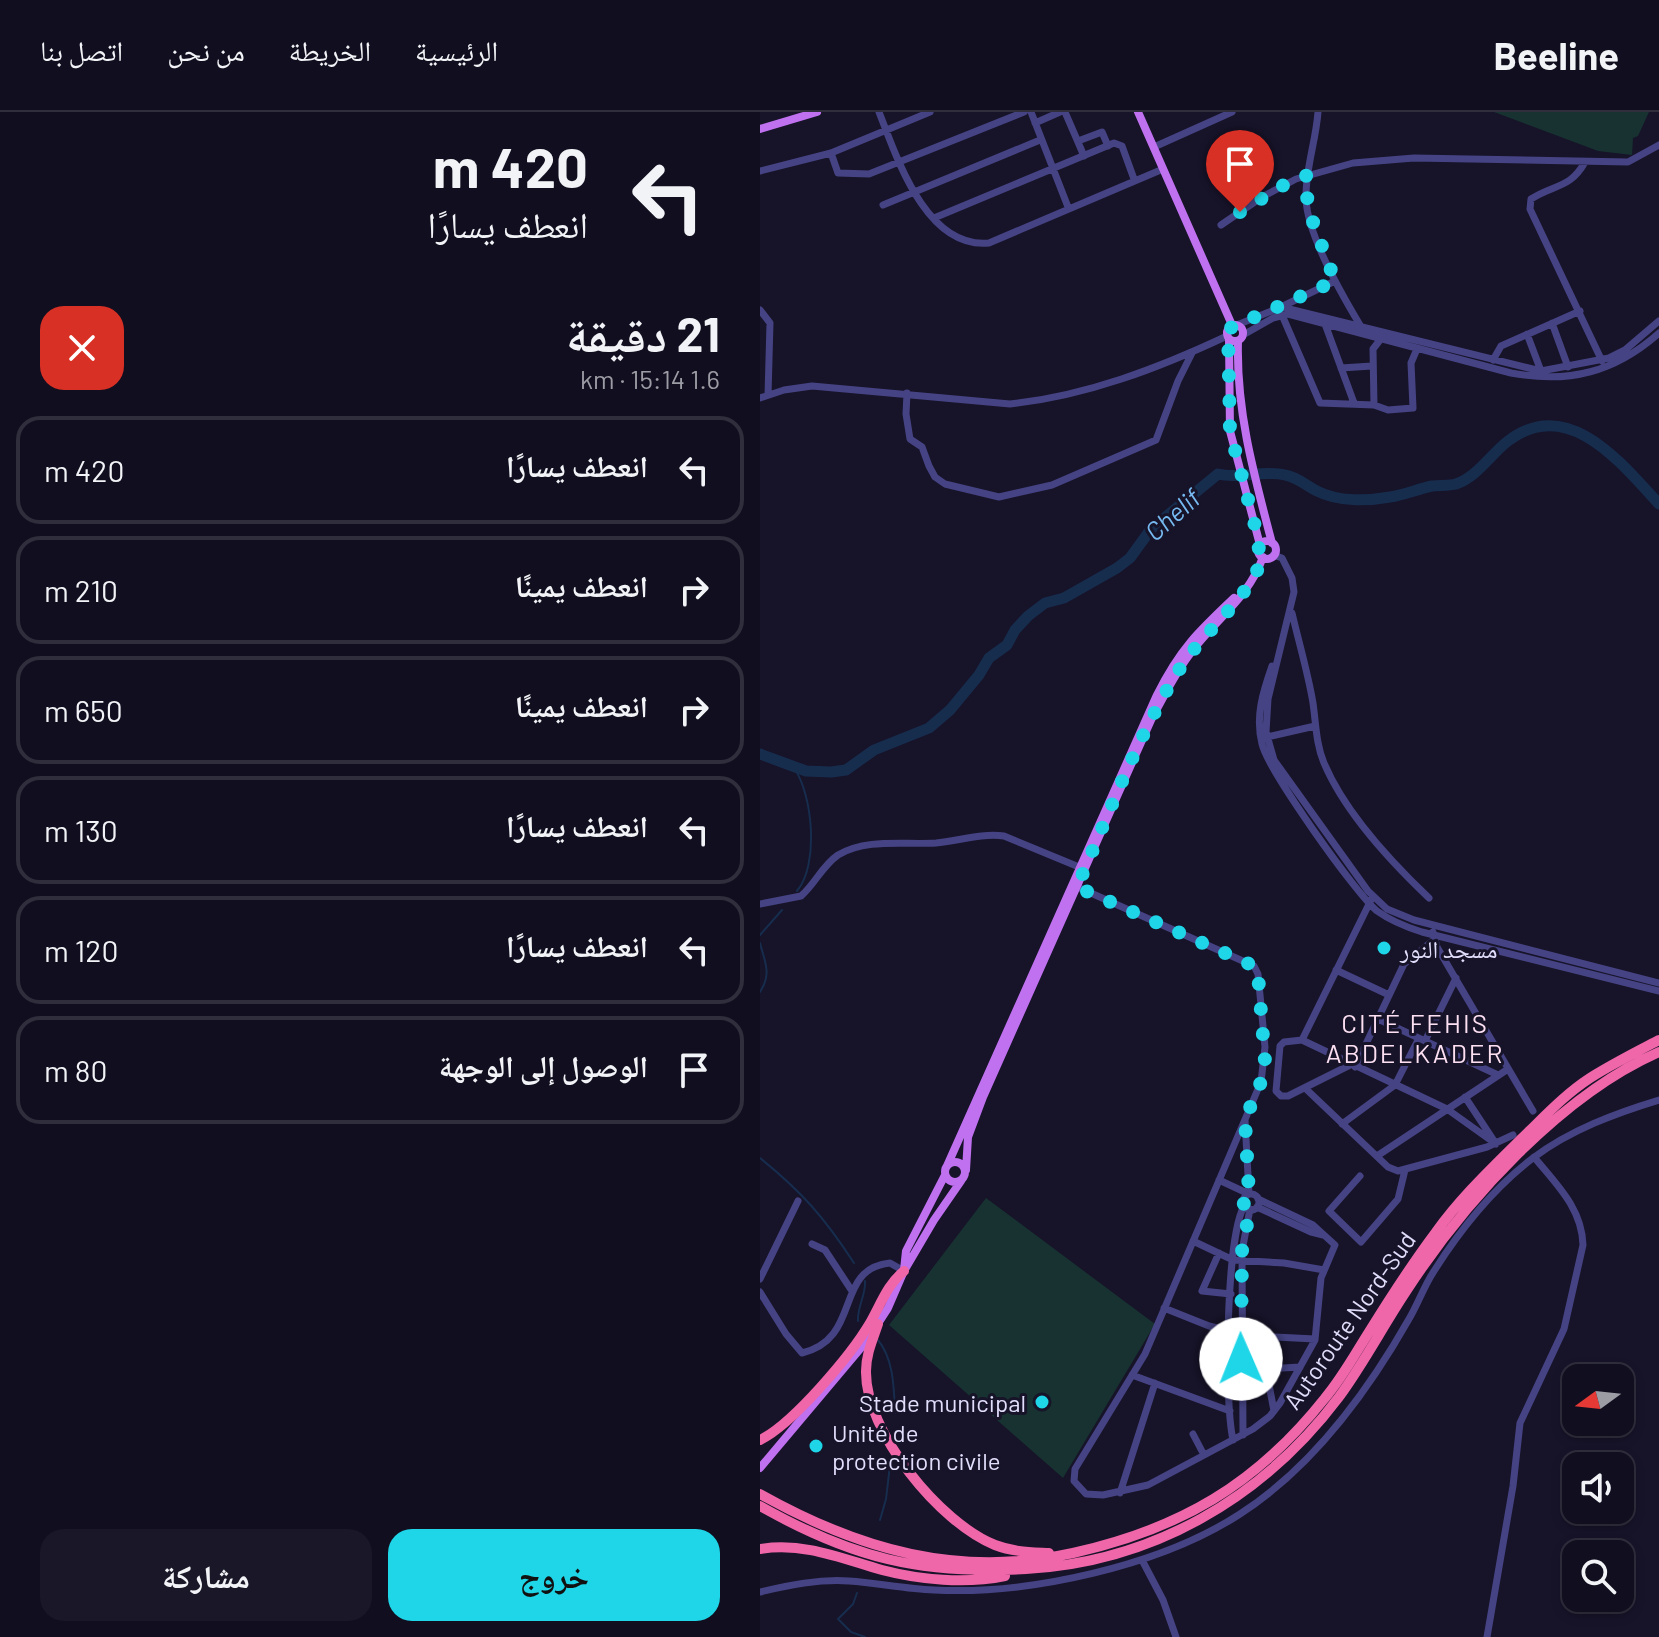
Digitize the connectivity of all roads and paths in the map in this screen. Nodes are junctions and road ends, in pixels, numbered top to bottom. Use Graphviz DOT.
graph roads {
  1 [pos="817,112"];
  2 [pos="879,112"];
  3 [pos="930,112"];
  4 [pos="1024,112"];
  5 [pos="1031,112"];
  6 [pos="1063,112"];
  7 [pos="1138,112"];
  8 [pos="1232,112"];
  9 [pos="1318,112"];
  10 [pos="1035,123"];
  11 [pos="760,129"];
  12 [pos="886,130"];
  13 [pos="1040,140"];
  14 [pos="1078,141"];
  15 [pos="1659,145"];
  16 [pos="1108,146"];
  17 [pos="1154,147"];
  18 [pos="831,153"];
  19 [pos="1084,156"];
  20 [pos="901,162"];
  21 [pos="1585,162"];
  22 [pos="1163,169"];
  23 [pos="1052,170"];
  24 [pos="760,171"];
  25 [pos="1308,175"];
  26 [pos="1134,179"];
  27 [pos="913,191"];
  28 [pos="883,205"];
  29 [pos="1068,207"];
  30 [pos="934,218"];
  31 [pos="1221,225"];
  32 [pos="1335,281"];
  33 [pos="760,310"];
  34 [pos="1282,311"];
  35 [pos="1580,311"];
  36 [pos="1659,321"];
  37 [pos="1552,323"];
  38 [pos="1325,324"];
  39 [pos="1234,325"];
  40 [pos="1360,325"];
  41 [pos="1659,333"];
  42 [pos="1527,334"];
  43 [pos="1234,338"];
  44 [pos="1380,340"];
  45 [pos="1417,349"];
  46 [pos="1192,353"];
  47 [pos="1493,360"];
  48 [pos="1603,364"];
  49 [pos="1372,366"];
  50 [pos="1568,367"];
  51 [pos="1341,368"];
  52 [pos="1541,371"];
  53 [pos="907,393"];
  54 [pos="764,396"];
  55 [pos="1354,403"];
  56 [pos="1374,405"];
  57 [pos="1272,543"];
  58 [pos="1260,545"];
  59 [pos="1273,555"];
  60 [pos="1263,557"];
  61 [pos="1242,594"];
  62 [pos="1292,611"];
  63 [pos="1315,726"];
  64 [pos="1267,737"];
  65 [pos="1079,867"];
  66 [pos="1074,886"];
  67 [pos="1429,898"];
  68 [pos="1372,900"];
  69 [pos="760,904"];
  70 [pos="1434,933"];
  71 [pos="1336,970"];
  72 [pos="1456,978"];
  73 [pos="1659,983"];
  74 [pos="1659,991"];
  75 [pos="1389,995"];
  76 [pos="1378,1019"];
  77 [pos="1422,1039"];
  78 [pos="1302,1040"];
  79 [pos="1659,1040"];
  80 [pos="1659,1052"];
  81 [pos="1353,1066"];
  82 [pos="1508,1069"];
  83 [pos="1498,1075"];
  84 [pos="1395,1085"];
  85 [pos="1305,1088"];
  86 [pos="1465,1097"];
  87 [pos="1659,1100"];
  88 [pos="1447,1109"];
  89 [pos="1533,1111"];
  90 [pos="1245,1119"];
  91 [pos="1342,1124"];
  92 [pos="1513,1135"];
  93 [pos="1496,1144"];
  94 [pos="1377,1156"];
  95 [pos="1534,1157"];
  96 [pos="946,1170"];
  97 [pos="966,1170"];
  98 [pos="1405,1170"];
  99 [pos="1360,1176"];
  100 [pos="1219,1180"];
  101 [pos="961,1181"];
  102 [pos="1249,1194"];
  103 [pos="798,1201"];
  104 [pos="1252,1205"];
  105 [pos="1193,1241"];
  106 [pos="812,1244"];
  107 [pos="1219,1253"];
  108 [pos="1237,1261"];
  109 [pos="1324,1270"];
  110 [pos="904,1271"];
  111 [pos="760,1279"];
  112 [pos="852,1291"];
  113 [pos="760,1292"];
  114 [pos="1231,1294"];
  115 [pos="1164,1308"];
  116 [pos="878,1324"];
  117 [pos="1228,1331"];
  118 [pos="1241,1333"];
  119 [pos="1315,1339"];
  120 [pos="1300,1367"];
  121 [pos="1132,1375"];
  122 [pos="1155,1383"];
  123 [pos="1230,1411"];
  124 [pos="1274,1411"];
  125 [pos="1193,1434"];
  126 [pos="1243,1435"];
  127 [pos="760,1440"];
  128 [pos="1233,1440"];
  129 [pos="1204,1455"];
  130 [pos="760,1468"];
  131 [pos="1120,1493"];
  132 [pos="760,1494"];
  133 [pos="760,1506"];
  134 [pos="760,1549"];
  135 [pos="1069,1554"];
  136 [pos="1142,1560"];
  137 [pos="1028,1569"];
  138 [pos="760,1592"];
  139 [pos="1176,1637"];
  140 [pos="1487,1637"];
  1 -- 11 [label="main road"];
  2 -- 12 [label="street"];
  3 -- 12 [label="street"];
  4 -- 20 [label="street"];
  5 -- 10 [label="street"];
  6 -- 10 [label="street"];
  6 -- 14 [label="street"];
  7 -- 17 [label="main road"];
  8 -- 17 [label="street"];
  9 -- 25 [label="street"];
  10 -- 13 [label="street"];
  12 -- 18 [label="street"];
  12 -- 20 [label="street"];
  13 -- 23 [label="street"];
  13 -- 27 [label="street"];
  14 -- 16 [label="street"];
  14 -- 19 [label="street"];
  15 -- 21 [label="street"];
  16 -- 19 [label="street"];
  16 -- 26 [label="street"];
  17 -- 22 [label="main road"];
  18 -- 20 [label="street"];
  18 -- 24 [label="street"];
  19 -- 23 [label="street"];
  20 -- 27 [label="street"];
  21 -- 25 [label="street"];
  21 -- 35 [label="street"];
  22 -- 26 [label="street"];
  22 -- 39 [label="main road"];
  23 -- 29 [label="street"];
  23 -- 30 [label="street"];
  25 -- 31 [label="street"];
  25 -- 32 [label="street"];
  26 -- 29 [label="street"];
  27 -- 28 [label="street"];
  27 -- 30 [label="street"];
  29 -- 30 [label="street"];
  32 -- 34 [label="street"];
  32 -- 40 [label="street"];
  33 -- 54 [label="street"];
  34 -- 38 [label="street"];
  34 -- 39 [label="street"];
  34 -- 40 [label="street"];
  34 -- 43 [label="street"];
  34 -- 55 [label="street"];
  35 -- 37 [label="street"];
  35 -- 48 [label="street"];
  36 -- 48 [label="street"];
  37 -- 42 [label="street"];
  37 -- 50 [label="street"];
  38 -- 44 [label="street"];
  38 -- 51 [label="street"];
  39 -- 43 [label="main road"];
  39 -- 43 [label="main road"];
  40 -- 47 [label="street"];
  41 -- 48 [label="street"];
  42 -- 47 [label="street"];
  42 -- 52 [label="street"];
  43 -- 46 [label="street"];
  43 -- 57 [label="main road"];
  43 -- 58 [label="main road"];
  44 -- 45 [label="street"];
  44 -- 49 [label="street"];
  45 -- 48 [label="street"];
  45 -- 56 [label="street"];
  46 -- 53 [label="street"];
  46 -- 53 [label="street"];
  47 -- 52 [label="street"];
  48 -- 50 [label="street"];
  49 -- 51 [label="street"];
  49 -- 56 [label="street"];
  50 -- 52 [label="street"];
  51 -- 55 [label="street"];
  53 -- 54 [label="street"];
  55 -- 56 [label="street"];
  57 -- 58 [label="main road"];
  57 -- 59 [label="main road"];
  58 -- 60 [label="main road"];
  59 -- 60 [label="main road"];
  59 -- 62 [label="street"];
  60 -- 61 [label="main road"];
  61 -- 65 [label="main road"];
  61 -- 66 [label="main road"];
  62 -- 63 [label="street"];
  62 -- 64 [label="street"];
  62 -- 68 [label="street"];
  63 -- 64 [label="street"];
  63 -- 67 [label="street"];
  64 -- 68 [label="street"];
  65 -- 66 [label="main road"];
  65 -- 69 [label="street"];
  66 -- 90 [label="street"];
  66 -- 96 [label="main road"];
  66 -- 97 [label="main road"];
  68 -- 70 [label="street"];
  68 -- 71 [label="street"];
  70 -- 72 [label="street"];
  70 -- 73 [label="street"];
  70 -- 74 [label="street"];
  70 -- 75 [label="street"];
  71 -- 75 [label="street"];
  71 -- 78 [label="street"];
  72 -- 77 [label="street"];
  72 -- 82 [label="street"];
  75 -- 76 [label="street"];
  76 -- 77 [label="street"];
  76 -- 81 [label="street"];
  77 -- 83 [label="street"];
  77 -- 84 [label="street"];
  78 -- 81 [label="street"];
  78 -- 85 [label="street"];
  79 -- 135 [label="highway, Autoroute Nord-Sud"];
  80 -- 137 [label="highway, Autoroute Nord-Sud"];
  81 -- 84 [label="street"];
  81 -- 85 [label="street"];
  82 -- 83 [label="street"];
  82 -- 89 [label="street"];
  83 -- 86 [label="street"];
  84 -- 88 [label="street"];
  84 -- 91 [label="street"];
  85 -- 91 [label="street"];
  86 -- 88 [label="street"];
  86 -- 93 [label="street"];
  87 -- 95 [label="street"];
  88 -- 93 [label="street"];
  88 -- 94 [label="street"];
  90 -- 100 [label="street"];
  90 -- 102 [label="street"];
  91 -- 94 [label="street"];
  92 -- 93 [label="street"];
  93 -- 98 [label="street"];
  94 -- 98 [label="street"];
  95 -- 136 [label="street"];
  95 -- 140 [label="street"];
  96 -- 97 [label="main road"];
  96 -- 101 [label="main road"];
  96 -- 110 [label="main road"];
  97 -- 101 [label="main road"];
  98 -- 99 [label="street"];
  100 -- 102 [label="street"];
  100 -- 105 [label="street"];
  101 -- 110 [label="main road"];
  102 -- 104 [label="street"];
  102 -- 104 [label="street"];
  103 -- 111 [label="street"];
  104 -- 108 [label="street"];
  104 -- 109 [label="street"];
  105 -- 107 [label="street"];
  105 -- 115 [label="street"];
  106 -- 112 [label="street"];
  107 -- 108 [label="street"];
  107 -- 114 [label="street"];
  108 -- 109 [label="street"];
  108 -- 114 [label="street"];
  108 -- 118 [label="street"];
  109 -- 119 [label="street"];
  110 -- 112 [label="street"];
  110 -- 116 [label="main road"];
  110 -- 127 [label="highway"];
  112 -- 113 [label="street"];
  114 -- 117 [label="street"];
  115 -- 117 [label="street"];
  115 -- 121 [label="street"];
  116 -- 130 [label="main road"];
  116 -- 135 [label="highway"];
  117 -- 118 [label="street"];
  117 -- 123 [label="street"];
  118 -- 119 [label="street"];
  118 -- 126 [label="street"];
  119 -- 120 [label="street"];
  120 -- 124 [label="street"];
  120 -- 124 [label="street"];
  121 -- 122 [label="street"];
  121 -- 131 [label="street"];
  122 -- 123 [label="street"];
  122 -- 131 [label="street"];
  123 -- 128 [label="street"];
  124 -- 126 [label="street"];
  125 -- 129 [label="street"];
  126 -- 128 [label="street"];
  128 -- 129 [label="street"];
  129 -- 131 [label="street"];
  132 -- 135 [label="highway, Autoroute Nord-Sud"];
  133 -- 137 [label="highway, Autoroute Nord-Sud"];
  134 -- 137 [label="highway"];
  136 -- 138 [label="street"];
  136 -- 139 [label="street"];
}
